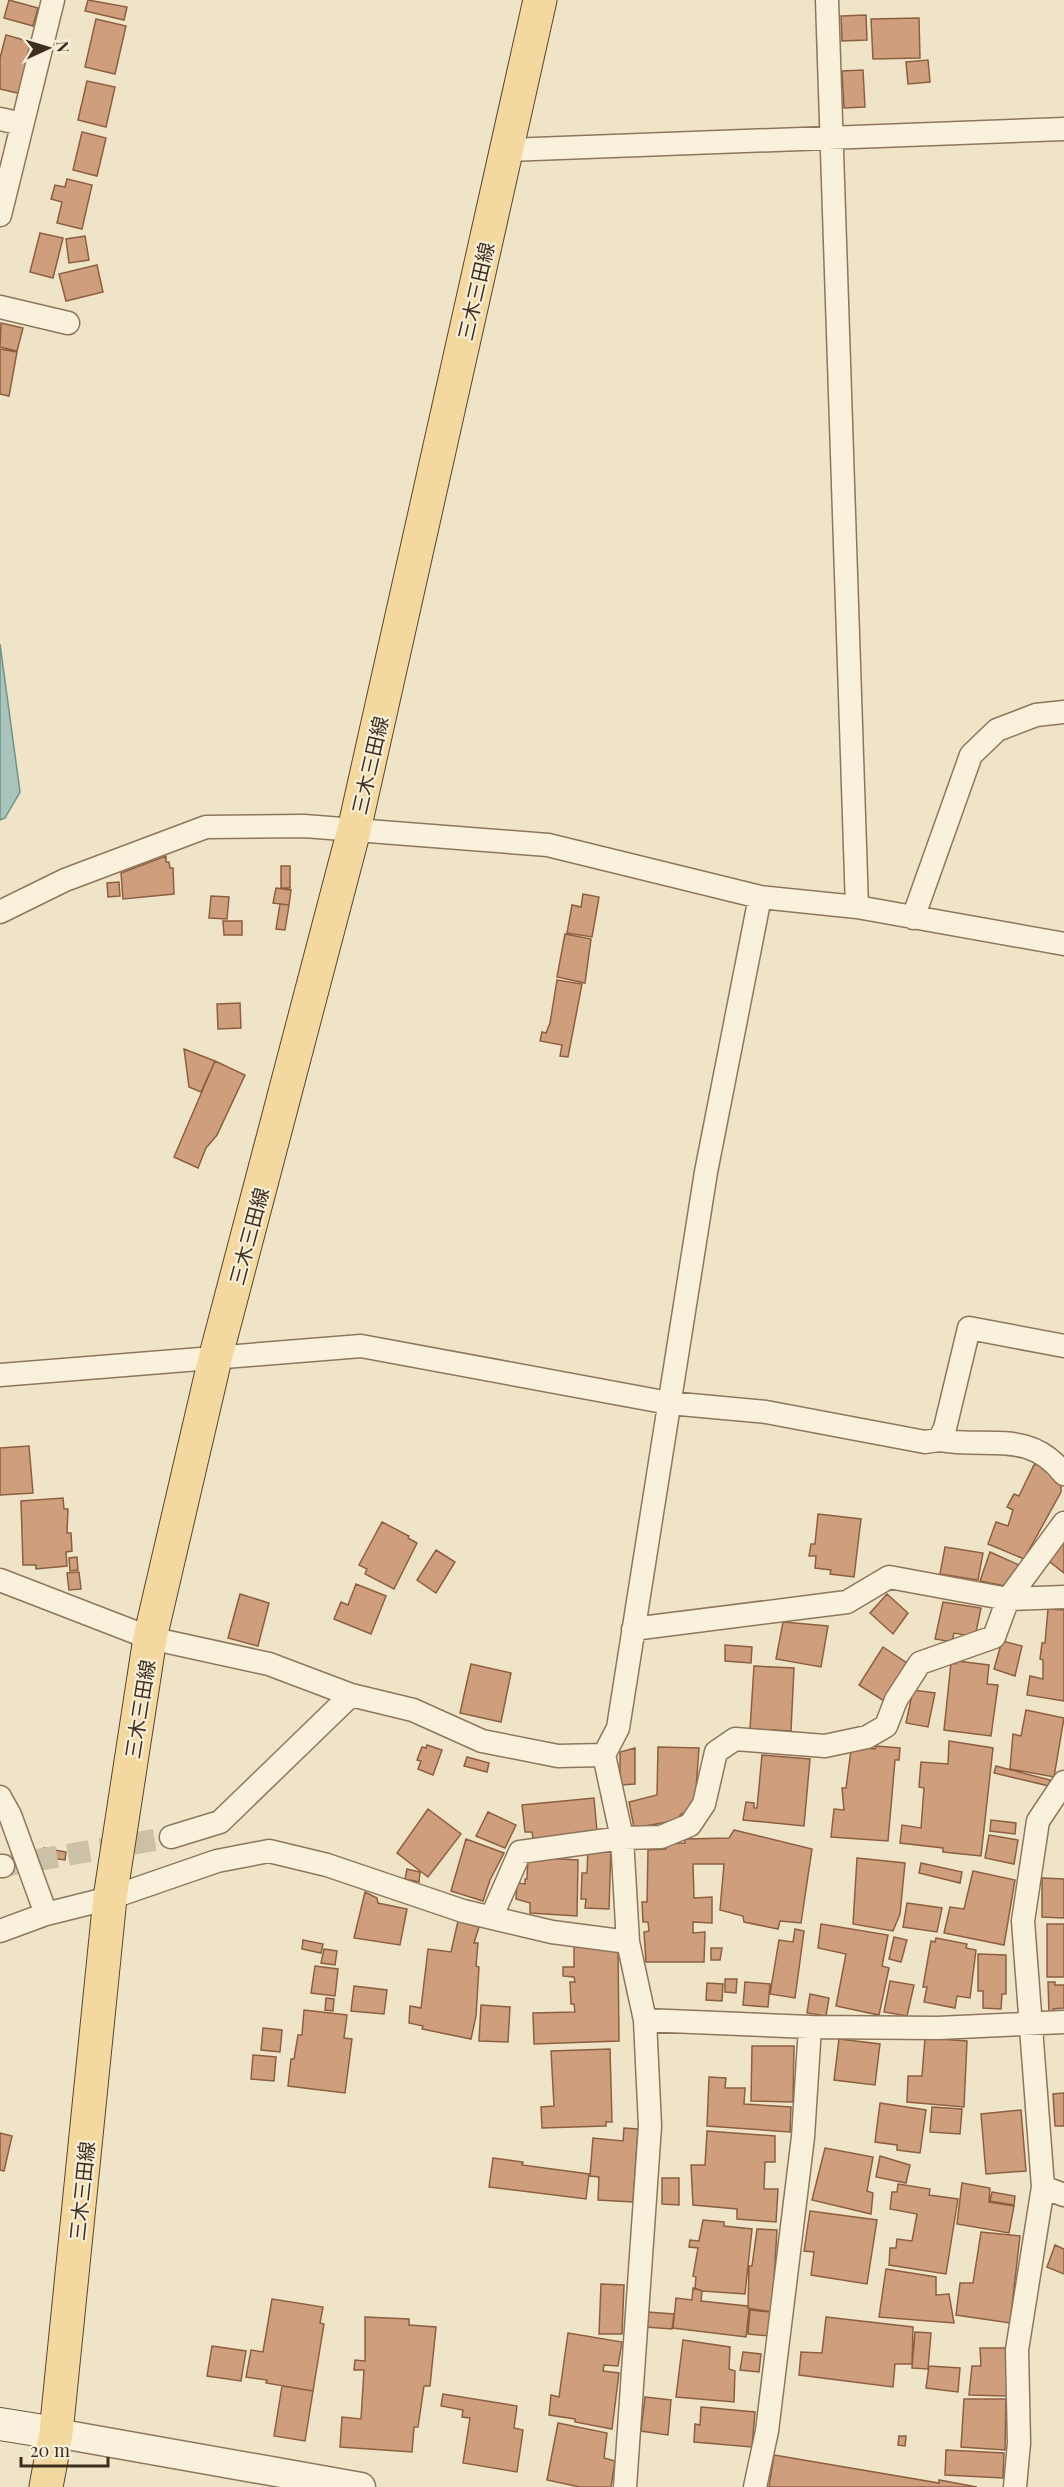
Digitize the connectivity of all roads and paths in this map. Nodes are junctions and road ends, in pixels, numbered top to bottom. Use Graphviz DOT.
graph roads {
  1 [pos="53,0"];
  2 [pos="540,0"];
  3 [pos="827,0"];
  4 [pos="0,119"];
  5 [pos="22,124"];
  6 [pos="1064,129"];
  7 [pos="831,136"];
  8 [pos="507,150"];
  9 [pos="0,215"];
  10 [pos="0,307"];
  11 [pos="68,323"];
  12 [pos="1064,712"];
  13 [pos="354,830"];
  14 [pos="760,897"];
  15 [pos="857,907"];
  16 [pos="0,912"];
  17 [pos="913,918"];
  18 [pos="1064,944"];
  19 [pos="1064,1346"];
  20 [pos="215,1359"];
  21 [pos="0,1375"];
  22 [pos="669,1403"];
  23 [pos="939,1440"];
  24 [pos="1064,1474"];
  25 [pos="1064,1523"];
  26 [pos="0,1580"];
  27 [pos="1064,1597"];
  28 [pos="1008,1599"];
  29 [pos="633,1629"];
  30 [pos="150,1638"];
  31 [pos="351,1695"];
  32 [pos="604,1755"];
  33 [pos="1064,1782"];
  34 [pos="0,1797"];
  35 [pos="171,1837"];
  36 [pos="622,1838"];
  37 [pos="110,1898"];
  38 [pos="46,1914"];
  39 [pos="492,1916"];
  40 [pos="0,1931"];
  41 [pos="628,1942"];
  42 [pos="645,2020"];
  43 [pos="1064,2022"];
  44 [pos="1033,2024"];
  45 [pos="810,2027"];
  46 [pos="1054,2191"];
  47 [pos="0,2424"];
  48 [pos="57,2433"];
  49 [pos="46,2487"];
  50 [pos="361,2487"];
  51 [pos="625,2487"];
  52 [pos="755,2487"];
  53 [pos="1015,2487"];
  1 -- 5 [label="street"];
  2 -- 8 [label="main road, 三木三田線"];
  3 -- 7 [label="street"];
  4 -- 5 [label="street"];
  5 -- 9 [label="street"];
  6 -- 7 [label="street"];
  7 -- 8 [label="street"];
  7 -- 15 [label="street"];
  8 -- 13 [label="main road, 三木三田線"];
  10 -- 11 [label="street"];
  12 -- 17 [label="street"];
  13 -- 14 [label="street"];
  13 -- 16 [label="street"];
  13 -- 20 [label="main road, 三木三田線"];
  14 -- 15 [label="street"];
  14 -- 22 [label="street"];
  15 -- 17 [label="street"];
  17 -- 18 [label="street"];
  19 -- 23 [label="street"];
  20 -- 21 [label="street"];
  20 -- 22 [label="street"];
  20 -- 30 [label="main road, 三木三田線"];
  22 -- 23 [label="street"];
  22 -- 29 [label="street"];
  23 -- 24 [label="street"];
  25 -- 28 [label="street"];
  26 -- 30 [label="street"];
  27 -- 28 [label="street"];
  28 -- 29 [label="street"];
  28 -- 36 [label="street"];
  29 -- 32 [label="street"];
  30 -- 31 [label="street"];
  30 -- 37 [label="main road, 三木三田線"];
  31 -- 32 [label="street"];
  31 -- 35 [label="street"];
  32 -- 36 [label="street"];
  33 -- 44 [label="street"];
  34 -- 38 [label="street"];
  36 -- 39 [label="street"];
  36 -- 41 [label="street"];
  37 -- 38 [label="street"];
  37 -- 39 [label="street"];
  37 -- 48 [label="main road, 三木三田線"];
  38 -- 40 [label="street"];
  39 -- 41 [label="street"];
  41 -- 42 [label="street"];
  42 -- 45 [label="street"];
  42 -- 51 [label="street"];
  43 -- 44 [label="street"];
  44 -- 45 [label="street"];
  44 -- 46 [label="street"];
  45 -- 52 [label="street"];
  46 -- 53 [label="street"];
  47 -- 48 [label="main road"];
  48 -- 49 [label="main road, 三木三田線"];
  48 -- 50 [label="street"];
}
